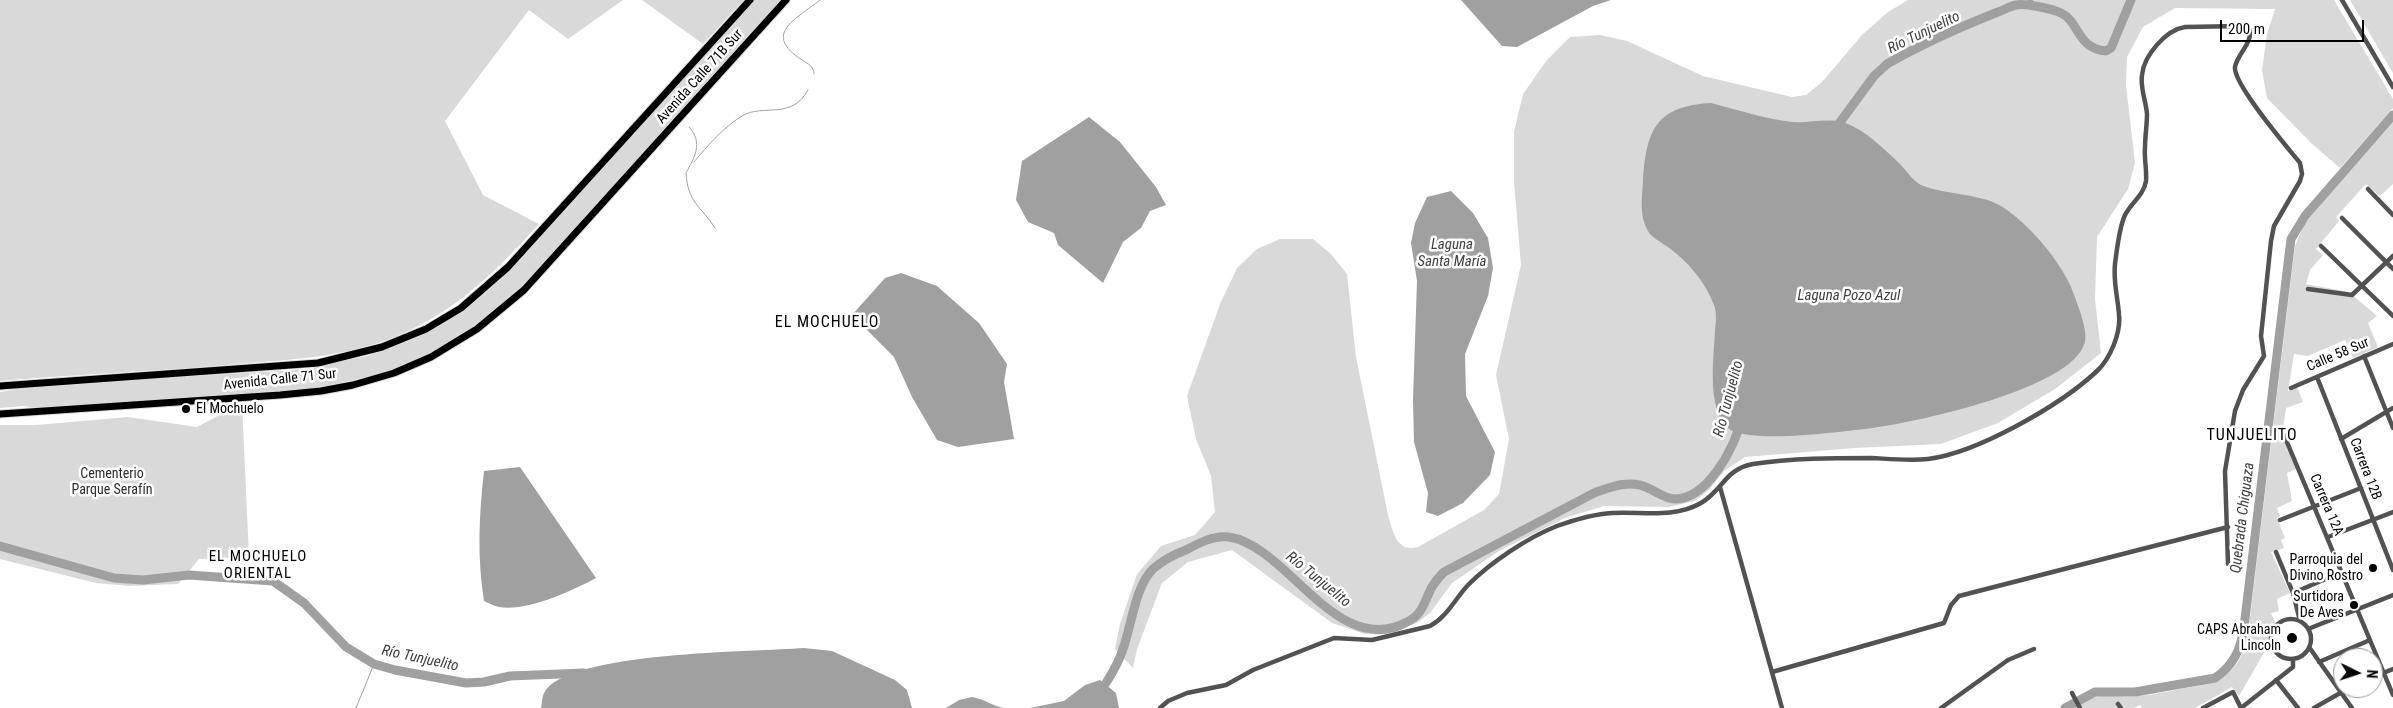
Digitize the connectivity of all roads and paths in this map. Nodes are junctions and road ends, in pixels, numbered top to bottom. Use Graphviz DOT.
graph roads {
  1 [pos="750,0"];
  2 [pos="786,0"];
  3 [pos="2342,0"];
  4 [pos="2393,87"];
  5 [pos="614,150"];
  6 [pos="633,170"];
  7 [pos="2368,190"];
  8 [pos="2393,215"];
  9 [pos="2342,218"];
  10 [pos="2321,246"];
  11 [pos="2393,256"];
  12 [pos="2386,262"];
  13 [pos="2393,269"];
  14 [pos="2361,286"];
  15 [pos="2308,289"];
  16 [pos="2393,316"];
  17 [pos="2393,344"];
  18 [pos="2364,356"];
  19 [pos="2317,377"];
  20 [pos="0,387"];
  21 [pos="2291,388"];
  22 [pos="2393,408"];
  23 [pos="0,412"];
  24 [pos="2386,412"];
  25 [pos="2393,428"];
  26 [pos="2284,435"];
  27 [pos="2341,439"];
  28 [pos="1720,487"];
  29 [pos="2361,488"];
  30 [pos="2315,506"];
  31 [pos="2393,512"];
  32 [pos="2280,520"];
  33 [pos="2373,520"];
  34 [pos="2228,527"];
  35 [pos="2328,537"];
  36 [pos="2276,552"];
  37 [pos="2228,564"];
  38 [pos="2393,570"];
  39 [pos="2342,572"];
  40 [pos="2293,593"];
  41 [pos="2393,595"];
  42 [pos="2358,609"];
  43 [pos="2300,621"];
  44 [pos="2308,629"];
  45 [pos="2370,640"];
  46 [pos="2309,647"];
  47 [pos="2034,648"];
  48 [pos="2293,659"];
  49 [pos="2319,662"];
  50 [pos="2393,668"];
  51 [pos="1772,672"];
  52 [pos="2384,672"];
  53 [pos="2276,680"];
  54 [pos="2333,682"];
  55 [pos="2072,694"];
  56 [pos="2393,695"];
  57 [pos="2333,696"];
  58 [pos="1160,708"];
  59 [pos="1782,708"];
  60 [pos="1941,708"];
  61 [pos="2080,708"];
  62 [pos="2203,708"];
  63 [pos="2241,708"];
  64 [pos="2298,708"];
  65 [pos="2314,708"];
  1 -- 5 [label="highway, Avenida Calle 71B Sur"];
  2 -- 6 [label="highway, Avenida Calle 71B Sur"];
  3 -- 4 [label="street"];
  5 -- 20 [label="highway, Avenida Calle 71 Sur"];
  6 -- 23 [label="highway, Avenida Calle 71 Sur"];
  7 -- 8 [label="street"];
  9 -- 12 [label="street"];
  10 -- 14 [label="street"];
  11 -- 12 [label="street"];
  12 -- 13 [label="street"];
  12 -- 14 [label="street"];
  14 -- 15 [label="street"];
  14 -- 16 [label="street"];
  17 -- 18 [label="street, Calle 58 Sur"];
  18 -- 19 [label="street, Calle 58 Sur"];
  18 -- 24 [label="street"];
  19 -- 21 [label="street, Calle 58 Sur"];
  19 -- 27 [label="street, Carrera 12B"];
  22 -- 24 [label="street"];
  24 -- 25 [label="street"];
  24 -- 27 [label="street"];
  26 -- 30 [label="street, Carrera 12A"];
  27 -- 29 [label="street, Carrera 12B"];
  28 -- 34 [label="street"];
  28 -- 51 [label="street"];
  28 -- 58 [label="street"];
  29 -- 30 [label="street"];
  29 -- 33 [label="street, Carrera 12B"];
  30 -- 32 [label="street"];
  30 -- 35 [label="street, Carrera 12A"];
  31 -- 33 [label="street"];
  33 -- 35 [label="street"];
  33 -- 38 [label="street, Carrera 12B"];
  34 -- 37 [label="street"];
  34 -- 51 [label="street"];
  35 -- 39 [label="street, Carrera 12A"];
  36 -- 40 [label="street"];
  39 -- 40 [label="street"];
  39 -- 42 [label="street, Carrera 12A"];
  40 -- 43 [label="street"];
  41 -- 42 [label="street"];
  42 -- 44 [label="street"];
  42 -- 45 [label="street, Carrera 12A"];
  43 -- 44 [label="street"];
  43 -- 48 [label="street"];
  44 -- 46 [label="street"];
  45 -- 49 [label="street"];
  45 -- 52 [label="street, Carrera 12A"];
  46 -- 48 [label="street"];
  46 -- 49 [label="street"];
  47 -- 60 [label="street"];
  48 -- 53 [label="street"];
  49 -- 54 [label="street"];
  50 -- 52 [label="street"];
  51 -- 59 [label="street"];
  52 -- 56 [label="street, Carrera 12A"];
  53 -- 63 [label="street"];
  53 -- 64 [label="street"];
  55 -- 61 [label="street"];
  57 -- 65 [label="street"];
  62 -- 63 [label="street"];
}
